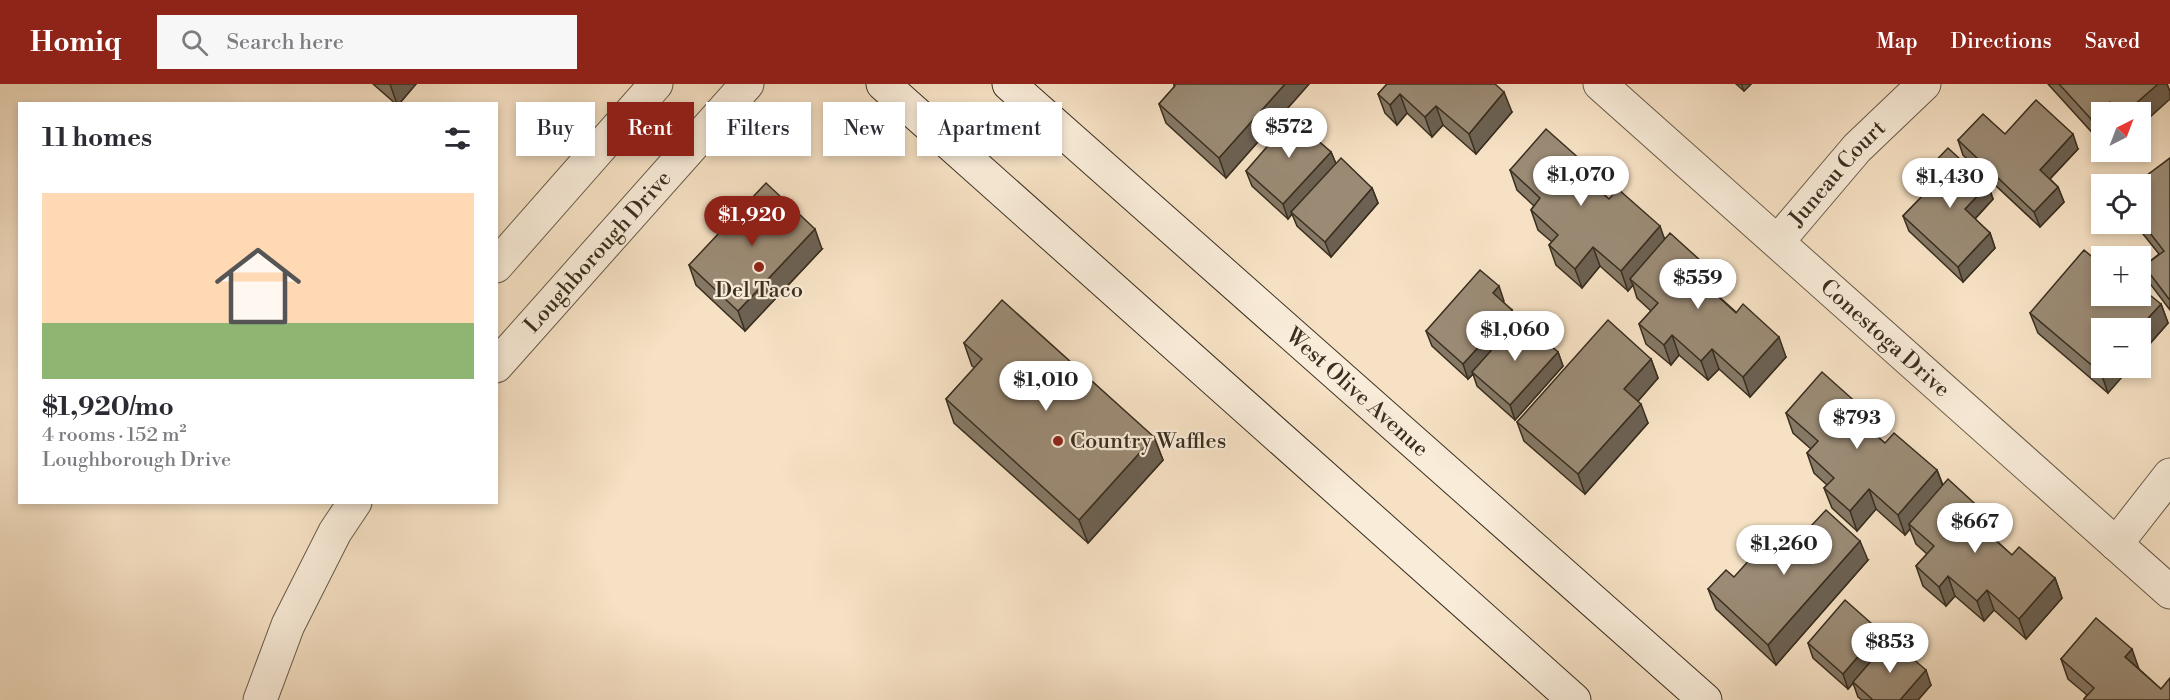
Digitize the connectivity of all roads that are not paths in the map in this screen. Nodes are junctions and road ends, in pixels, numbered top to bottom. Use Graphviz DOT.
graph roads {
  1 [pos="656,84"];
  2 [pos="747,84"];
  3 [pos="883,84"];
  4 [pos="1009,84"];
  5 [pos="1600,84"];
  6 [pos="1924,84"];
  7 [pos="1778,241"];
  8 [pos="498,264"];
  9 [pos="498,364"];
  10 [pos="2170,475"];
  11 [pos="354,504"];
  12 [pos="2116,544"];
  13 [pos="2170,592"];
  14 [pos="260,700"];
  15 [pos="1574,700"];
  16 [pos="1705,700"];
  1 -- 8 [label="street"];
  2 -- 9 [label="street, Loughborough Drive"];
  3 -- 15 [label="street"];
  4 -- 16 [label="street, West Olive Avenue"];
  5 -- 7 [label="street, Conestoga Drive"];
  6 -- 7 [label="street, Juneau Court"];
  7 -- 12 [label="street, Conestoga Drive"];
  10 -- 12 [label="street"];
  11 -- 14 [label="street"];
  12 -- 13 [label="street, Conestoga Drive"];
}
